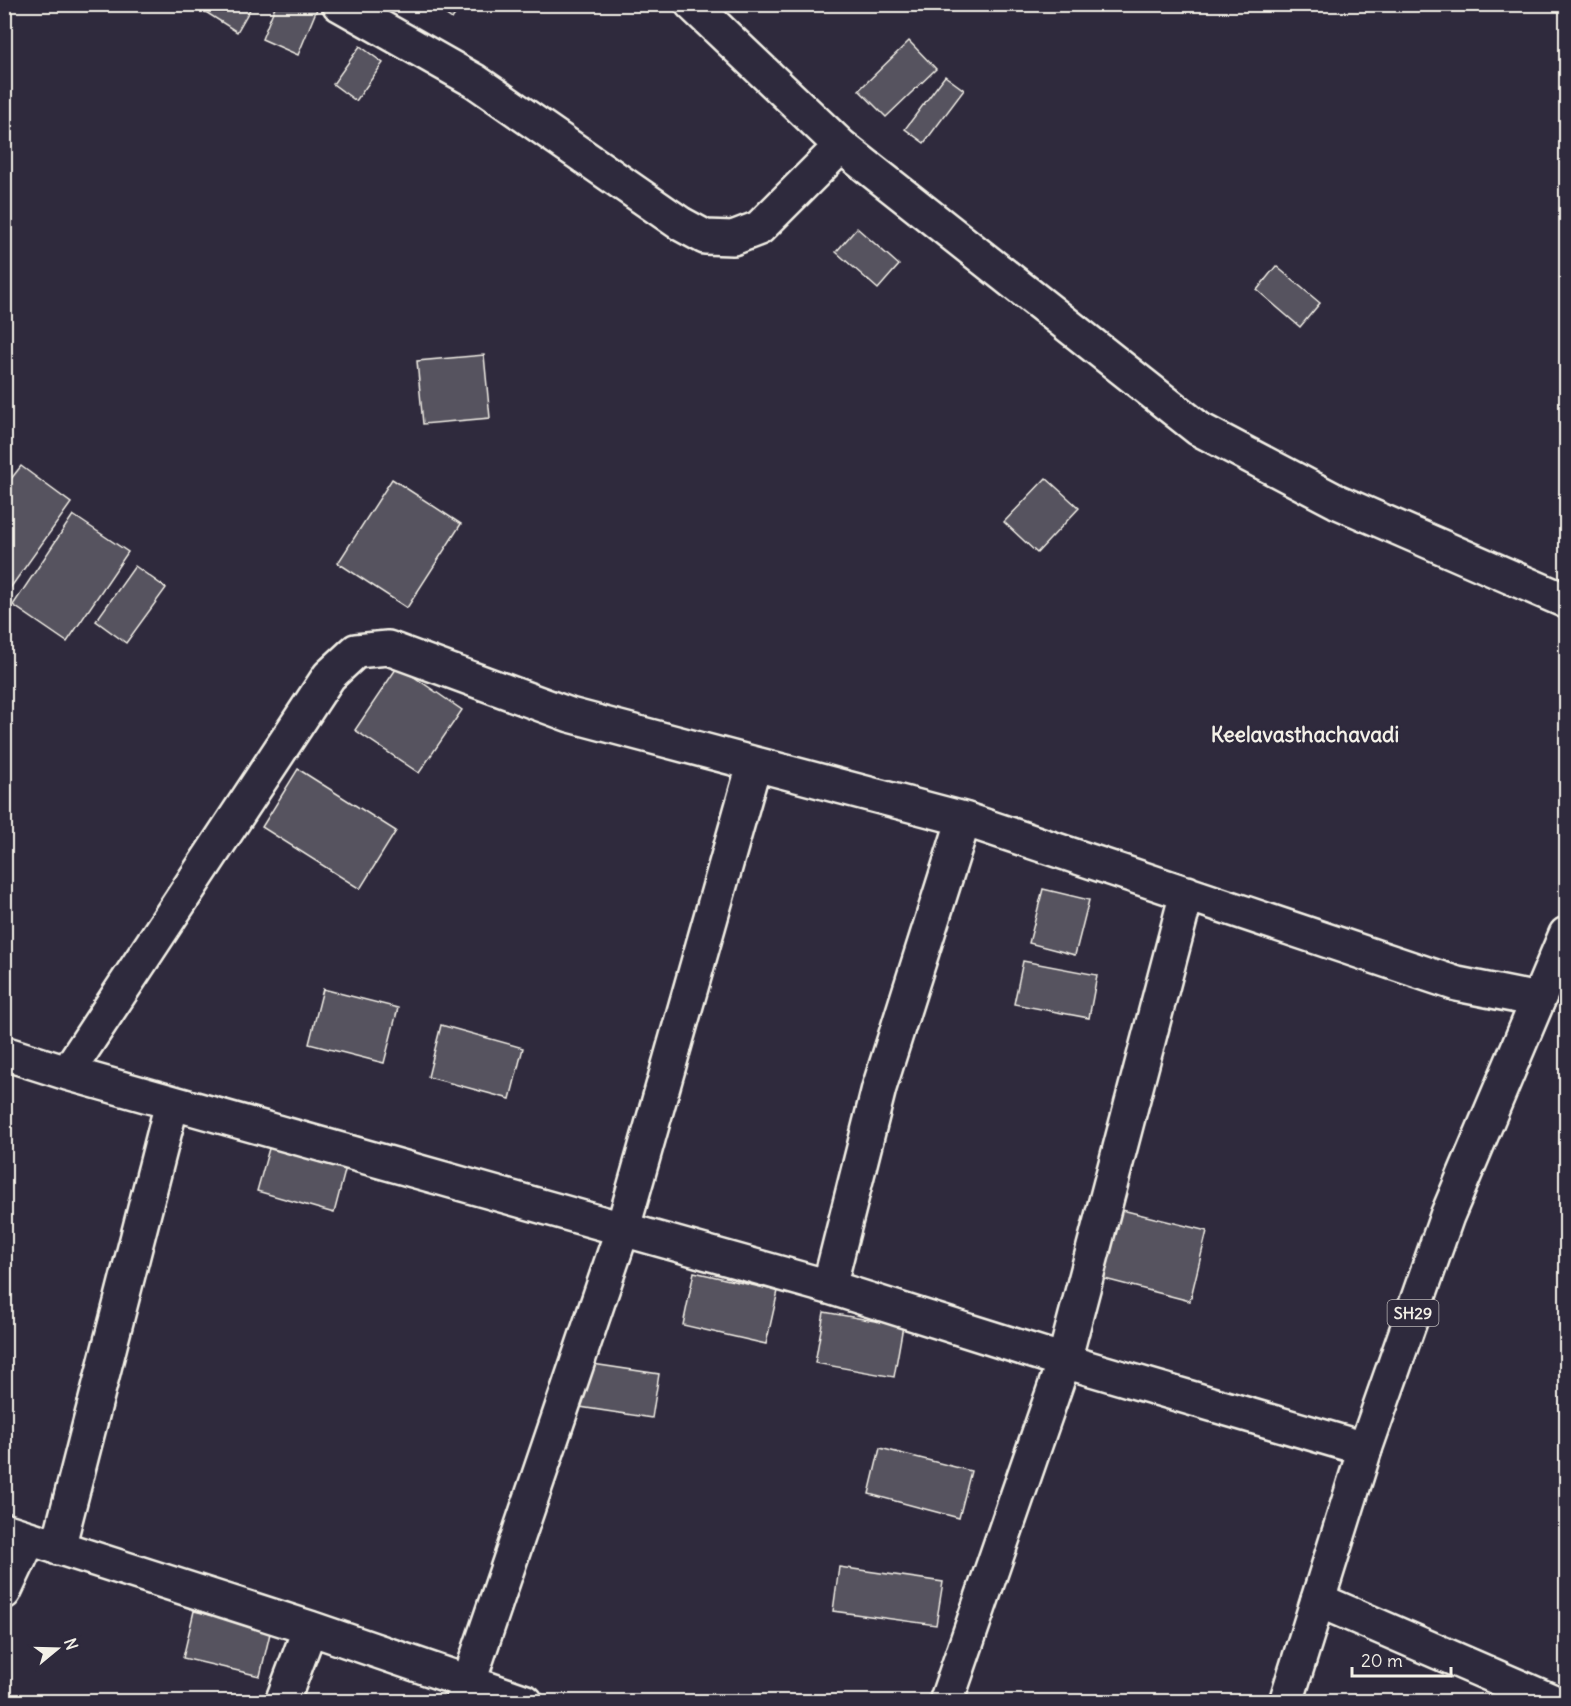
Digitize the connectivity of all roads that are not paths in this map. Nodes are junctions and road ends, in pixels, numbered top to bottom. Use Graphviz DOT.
graph roads {
  1 [pos="339,4"];
  2 [pos="692,4"];
  3 [pos="841,146"];
  4 [pos="1566,601"];
  5 [pos="754,765"];
  6 [pos="964,819"];
  7 [pos="1187,894"];
  8 [pos="1566,934"];
  9 [pos="1538,1000"];
  10 [pos="4,1053"];
  11 [pos="67,1073"];
  12 [pos="172,1103"];
  13 [pos="622,1231"];
  14 [pos="829,1287"];
  15 [pos="1064,1360"];
  16 [pos="1365,1449"];
  17 [pos="30,1539"];
  18 [pos="4,1592"];
  19 [pos="1318,1600"];
  20 [pos="310,1628"];
  21 [pos="466,1691"];
  22 [pos="282,1701"];
  23 [pos="526,1701"];
  24 [pos="946,1701"];
  25 [pos="1286,1701"];
  26 [pos="1554,1701"];
  1 -- 3 [label="street"];
  2 -- 3 [label="street"];
  3 -- 4 [label="street"];
  5 -- 6 [label="street"];
  5 -- 11 [label="street"];
  5 -- 13 [label="street"];
  6 -- 7 [label="street"];
  6 -- 14 [label="street"];
  7 -- 9 [label="street"];
  7 -- 15 [label="street"];
  8 -- 9 [label="street, SH29"];
  9 -- 16 [label="street, SH29"];
  10 -- 11 [label="street"];
  11 -- 12 [label="street"];
  12 -- 13 [label="street"];
  12 -- 17 [label="street"];
  13 -- 14 [label="street"];
  13 -- 21 [label="street"];
  14 -- 15 [label="street"];
  15 -- 16 [label="street"];
  15 -- 24 [label="street"];
  16 -- 19 [label="street, SH29"];
  17 -- 18 [label="street"];
  17 -- 20 [label="street"];
  19 -- 25 [label="street, SH29"];
  19 -- 26 [label="street"];
  20 -- 21 [label="street"];
  20 -- 22 [label="street"];
  21 -- 23 [label="street"];
}
